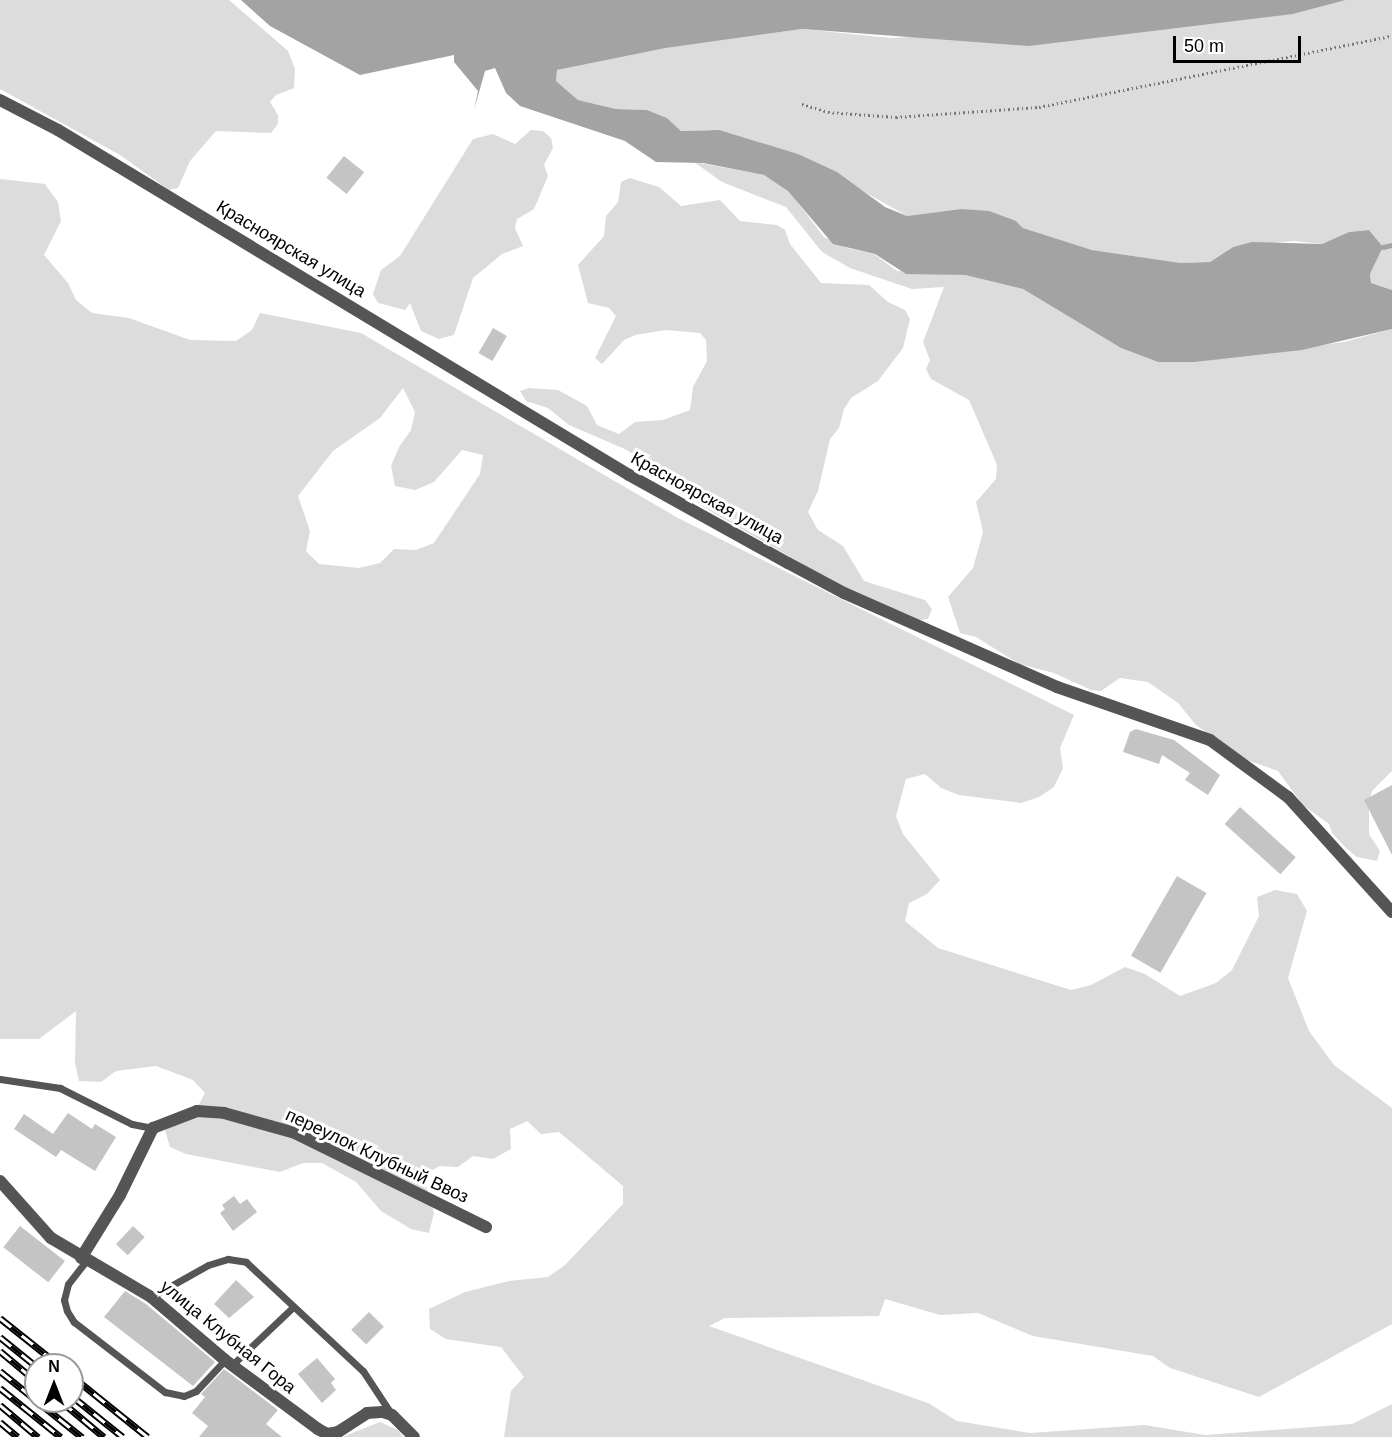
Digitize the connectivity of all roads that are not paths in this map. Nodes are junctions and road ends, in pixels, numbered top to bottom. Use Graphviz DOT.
graph roads {
  1 [pos="0,100"];
  2 [pos="1392,912"];
  3 [pos="0,1079"];
  4 [pos="153,1128"];
  5 [pos="0,1181"];
  6 [pos="486,1227"];
  7 [pos="83,1259"];
  8 [pos="151,1297"];
  9 [pos="292,1308"];
  10 [pos="229,1362"];
  11 [pos="392,1415"];
  12 [pos="414,1437"];
  1 -- 2 [label="street, Красноярская улица"];
  3 -- 4 [label="lane"];
  4 -- 6 [label="street, переулок Клубный Ввоз"];
  4 -- 7 [label="street"];
  5 -- 7 [label="street, улица Клубная Гора"];
  7 -- 8 [label="street, улица Клубная Гора"];
  7 -- 10 [label="lane"];
  8 -- 9 [label="lane"];
  8 -- 10 [label="street, улица Клубная Гора"];
  9 -- 10 [label="lane"];
  9 -- 11 [label="lane"];
  10 -- 11 [label="street, улица Клубная Гора"];
  11 -- 12 [label="street"];
}
